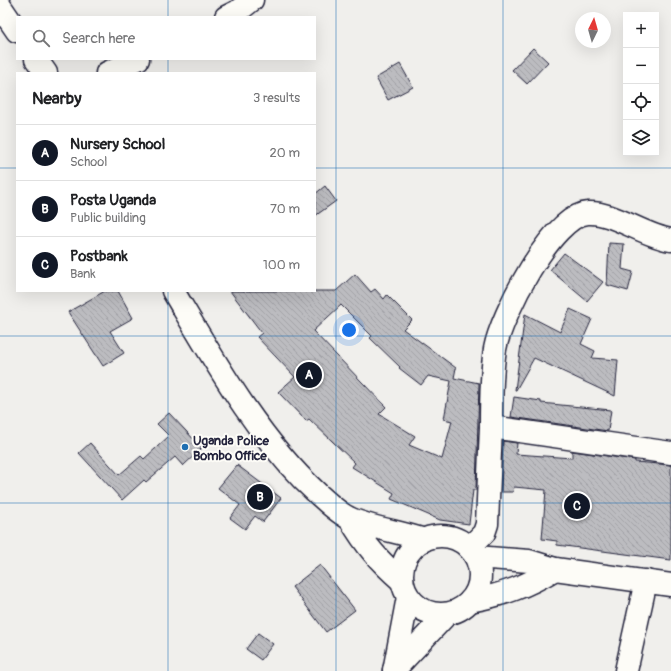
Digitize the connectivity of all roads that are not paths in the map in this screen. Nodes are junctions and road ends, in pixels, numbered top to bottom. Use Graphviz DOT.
graph roads {
  1 [pos="252,0"];
  2 [pos="0,6"];
  3 [pos="228,16"];
  4 [pos="16,30"];
  5 [pos="37,60"];
  6 [pos="136,60"];
  7 [pos="45,72"];
  8 [pos="110,72"];
  9 [pos="671,240"];
  10 [pos="174,292"];
  11 [pos="491,427"];
  12 [pos="671,453"];
  13 [pos="350,519"];
  14 [pos="424,540"];
  15 [pos="472,552"];
  16 [pos="555,569"];
  17 [pos="646,581"];
  18 [pos="671,585"];
  19 [pos="405,589"];
  20 [pos="470,601"];
  21 [pos="447,614"];
  22 [pos="394,671"];
  23 [pos="626,671"];
  1 -- 3 [label="street"];
  2 -- 4 [label="street"];
  5 -- 7 [label="street"];
  6 -- 8 [label="street"];
  9 -- 11 [label="street"];
  10 -- 13 [label="street"];
  11 -- 12 [label="street"];
  11 -- 15 [label="street"];
  13 -- 14 [label="street"];
  13 -- 19 [label="street"];
  14 -- 15 [label="street"];
  14 -- 19 [label="street"];
  15 -- 16 [label="street"];
  15 -- 20 [label="street"];
  16 -- 17 [label="street"];
  16 -- 20 [label="street"];
  17 -- 18 [label="street"];
  17 -- 23 [label="street"];
  19 -- 21 [label="street"];
  19 -- 22 [label="street"];
  20 -- 21 [label="street"];
  21 -- 22 [label="street"];
}
